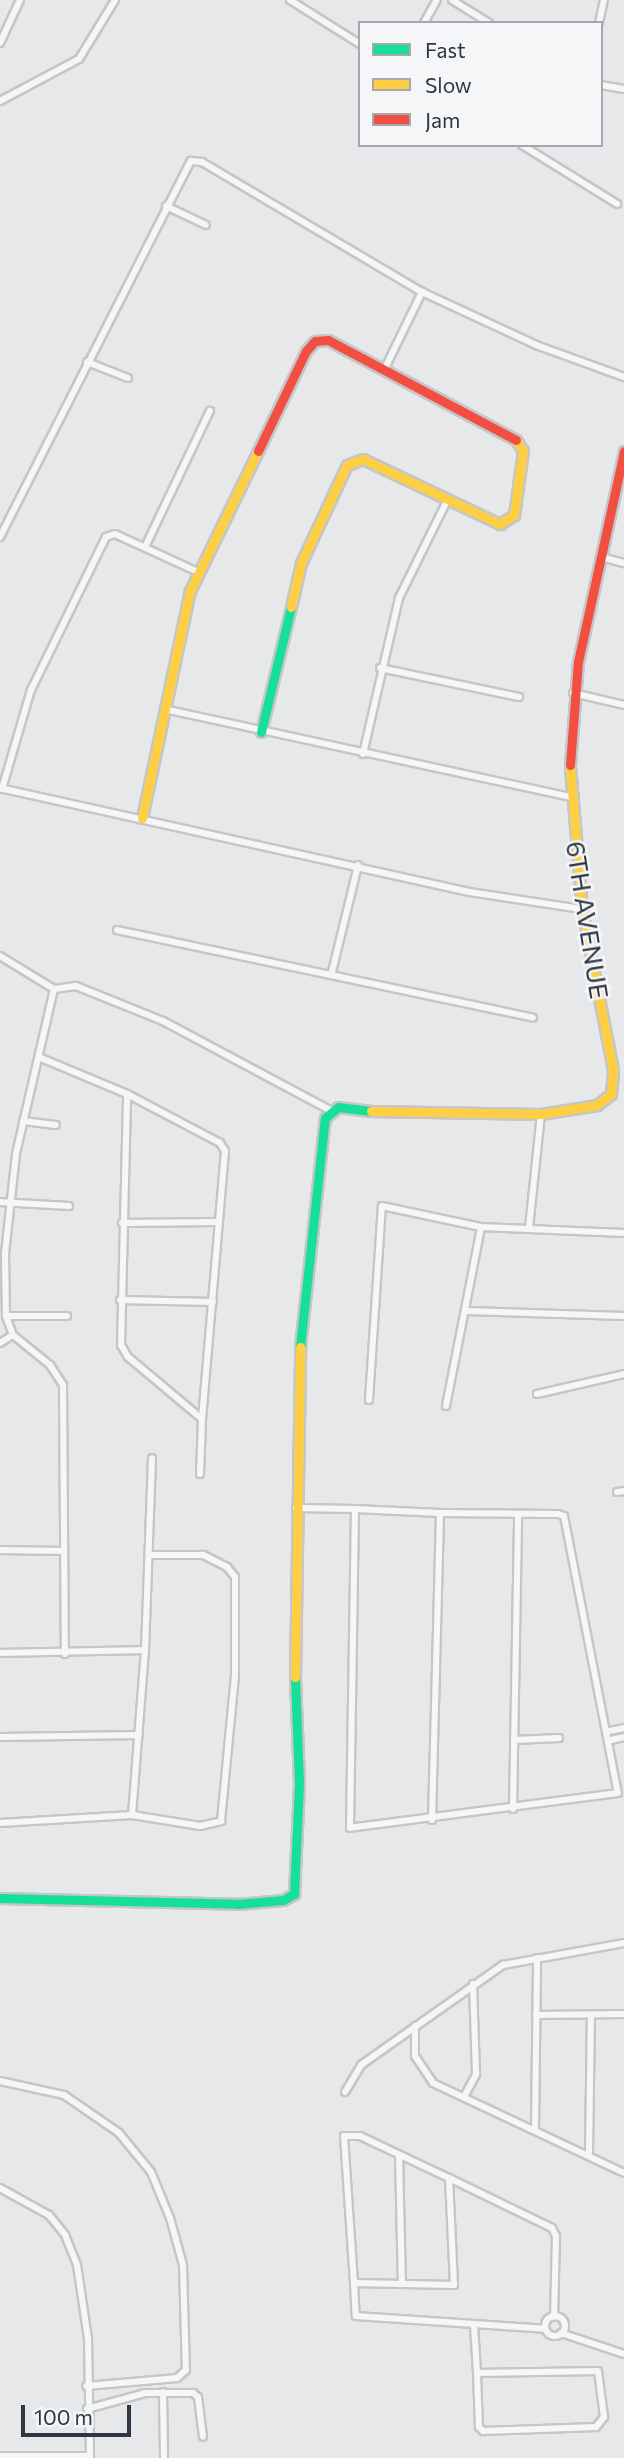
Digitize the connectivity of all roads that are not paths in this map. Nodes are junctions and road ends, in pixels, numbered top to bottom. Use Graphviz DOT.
graph roads {
  1 [pos="20,0"];
  2 [pos="115,0"];
  3 [pos="290,0"];
  4 [pos="437,0"];
  5 [pos="452,0"];
  6 [pos="604,0"];
  7 [pos="425,21"];
  8 [pos="486,21"];
  9 [pos="600,21"];
  10 [pos="0,43"];
  11 [pos="358,43"];
  12 [pos="603,85"];
  13 [pos="624,89"];
  14 [pos="0,101"];
  15 [pos="525,147"];
  16 [pos="617,204"];
  17 [pos="166,205"];
  18 [pos="206,225"];
  19 [pos="422,292"];
  20 [pos="87,362"];
  21 [pos="385,368"];
  22 [pos="624,377"];
  23 [pos="128,379"];
  24 [pos="210,411"];
  25 [pos="624,451"];
  26 [pos="447,501"];
  27 [pos="0,537"];
  28 [pos="145,547"];
  29 [pos="601,557"];
  30 [pos="624,563"];
  31 [pos="198,572"];
  32 [pos="380,668"];
  33 [pos="573,694"];
  34 [pos="519,697"];
  35 [pos="624,705"];
  36 [pos="164,709"];
  37 [pos="261,732"];
  38 [pos="363,754"];
  39 [pos="1,788"];
  40 [pos="570,797"];
  41 [pos="142,818"];
  42 [pos="358,865"];
  43 [pos="582,909"];
  44 [pos="117,930"];
  45 [pos="0,956"];
  46 [pos="332,972"];
  47 [pos="54,989"];
  48 [pos="533,1018"];
  49 [pos="41,1058"];
  50 [pos="127,1094"];
  51 [pos="330,1110"];
  52 [pos="541,1114"];
  53 [pos="23,1121"];
  54 [pos="56,1125"];
  55 [pos="0,1202"];
  56 [pos="9,1202"];
  57 [pos="69,1206"];
  58 [pos="217,1222"];
  59 [pos="122,1223"];
  60 [pos="481,1227"];
  61 [pos="529,1228"];
  62 [pos="624,1233"];
  63 [pos="120,1300"];
  64 [pos="213,1302"];
  65 [pos="467,1311"];
  66 [pos="67,1316"];
  67 [pos="624,1316"];
  68 [pos="6,1317"];
  69 [pos="13,1335"];
  70 [pos="0,1343"];
  71 [pos="624,1374"];
  72 [pos="537,1394"];
  73 [pos="369,1400"];
  74 [pos="446,1406"];
  75 [pos="202,1419"];
  76 [pos="152,1458"];
  77 [pos="200,1474"];
  78 [pos="296,1508"];
  79 [pos="355,1509"];
  80 [pos="440,1513"];
  81 [pos="518,1514"];
  82 [pos="0,1550"];
  83 [pos="64,1551"];
  84 [pos="149,1555"];
  85 [pos="145,1650"];
  86 [pos="0,1653"];
  87 [pos="65,1654"];
  88 [pos="624,1727"];
  89 [pos="609,1731"];
  90 [pos="139,1735"];
  91 [pos="0,1737"];
  92 [pos="624,1737"];
  93 [pos="559,1738"];
  94 [pos="514,1740"];
  95 [pos="611,1740"];
  96 [pos="513,1809"];
  97 [pos="132,1815"];
  98 [pos="432,1820"];
  99 [pos="0,1823"];
  100 [pos="0,1898"];
  101 [pos="624,1943"];
  102 [pos="537,1958"];
  103 [pos="473,1984"];
  104 [pos="624,2014"];
  105 [pos="537,2015"];
  106 [pos="591,2015"];
  107 [pos="415,2026"];
  108 [pos="0,2081"];
  109 [pos="345,2092"];
  110 [pos="464,2097"];
  111 [pos="535,2130"];
  112 [pos="589,2154"];
  113 [pos="399,2155"];
  114 [pos="624,2173"];
  115 [pos="449,2178"];
  116 [pos="0,2188"];
  117 [pos="354,2283"];
  118 [pos="402,2284"];
  119 [pos="554,2316"];
  120 [pos="474,2325"];
  121 [pos="545,2329"];
  122 [pos="561,2333"];
  123 [pos="624,2354"];
  124 [pos="477,2373"];
  125 [pos="86,2386"];
  126 [pos="163,2392"];
  127 [pos="87,2409"];
  128 [pos="203,2437"];
  129 [pos="0,2456"];
  130 [pos="90,2457"];
  131 [pos="164,2458"];
  1 -- 10 [label="street"];
  2 -- 14 [label="street"];
  3 -- 11 [label="street"];
  4 -- 7 [label="street"];
  5 -- 8 [label="street"];
  6 -- 9 [label="street"];
  12 -- 13 [label="street"];
  15 -- 16 [label="street"];
  17 -- 18 [label="street"];
  17 -- 19 [label="street"];
  17 -- 20 [label="street"];
  19 -- 21 [label="street"];
  19 -- 22 [label="street"];
  20 -- 23 [label="street"];
  20 -- 27 [label="street"];
  21 -- 26 [label="street"];
  21 -- 31 [label="street"];
  24 -- 28 [label="street"];
  25 -- 29 [label="street, 6TH AVENUE"];
  26 -- 32 [label="street"];
  26 -- 37 [label="street"];
  28 -- 31 [label="street"];
  28 -- 39 [label="street"];
  29 -- 30 [label="street"];
  29 -- 33 [label="street, 6TH AVENUE"];
  31 -- 36 [label="street"];
  32 -- 34 [label="street"];
  32 -- 38 [label="street"];
  33 -- 35 [label="street"];
  33 -- 40 [label="street, 6TH AVENUE"];
  36 -- 37 [label="street"];
  36 -- 41 [label="street"];
  37 -- 38 [label="street"];
  38 -- 40 [label="street"];
  39 -- 41 [label="street"];
  40 -- 43 [label="street, 6TH AVENUE"];
  41 -- 42 [label="street"];
  42 -- 43 [label="street"];
  42 -- 46 [label="street"];
  43 -- 52 [label="street, 6TH AVENUE"];
  44 -- 46 [label="street"];
  45 -- 47 [label="street"];
  46 -- 48 [label="street"];
  47 -- 49 [label="street"];
  47 -- 51 [label="street, 6TH AVENUE"];
  49 -- 50 [label="street"];
  49 -- 53 [label="street"];
  50 -- 58 [label="street"];
  50 -- 59 [label="street"];
  51 -- 52 [label="street, 6TH AVENUE"];
  51 -- 78 [label="street"];
  52 -- 61 [label="street"];
  53 -- 54 [label="street"];
  53 -- 56 [label="street"];
  55 -- 56 [label="street"];
  56 -- 57 [label="street"];
  56 -- 68 [label="street"];
  58 -- 59 [label="street"];
  58 -- 64 [label="street"];
  59 -- 63 [label="street"];
  60 -- 61 [label="street"];
  60 -- 65 [label="street"];
  60 -- 73 [label="street"];
  61 -- 62 [label="street"];
  63 -- 64 [label="street"];
  63 -- 75 [label="street"];
  64 -- 75 [label="street"];
  65 -- 67 [label="street"];
  65 -- 74 [label="street"];
  66 -- 68 [label="street"];
  68 -- 69 [label="street"];
  69 -- 70 [label="street"];
  69 -- 83 [label="street"];
  71 -- 72 [label="street"];
  75 -- 77 [label="street"];
  76 -- 84 [label="street"];
  78 -- 79 [label="street"];
  78 -- 100 [label="street"];
  79 -- 80 [label="street"];
  79 -- 98 [label="street"];
  80 -- 81 [label="street"];
  80 -- 98 [label="street"];
  81 -- 89 [label="street"];
  81 -- 94 [label="street"];
  82 -- 83 [label="street"];
  83 -- 87 [label="street"];
  84 -- 85 [label="street"];
  84 -- 97 [label="street"];
  85 -- 87 [label="street"];
  85 -- 90 [label="street"];
  86 -- 87 [label="street"];
  88 -- 89 [label="street"];
  89 -- 95 [label="street"];
  90 -- 91 [label="street"];
  90 -- 97 [label="street"];
  92 -- 95 [label="street"];
  93 -- 94 [label="street"];
  94 -- 96 [label="street"];
  95 -- 96 [label="street"];
  96 -- 98 [label="street"];
  97 -- 99 [label="street"];
  101 -- 102 [label="street"];
  102 -- 103 [label="street"];
  102 -- 105 [label="street"];
  103 -- 107 [label="street"];
  103 -- 110 [label="street"];
  104 -- 106 [label="street"];
  105 -- 106 [label="street"];
  105 -- 111 [label="street"];
  106 -- 112 [label="street"];
  107 -- 109 [label="street"];
  107 -- 110 [label="street"];
  108 -- 125 [label="street"];
  110 -- 111 [label="street"];
  111 -- 112 [label="street"];
  112 -- 114 [label="street"];
  113 -- 115 [label="street"];
  113 -- 117 [label="street"];
  113 -- 118 [label="street"];
  115 -- 118 [label="street"];
  115 -- 119 [label="street"];
  116 -- 125 [label="street"];
  117 -- 118 [label="street"];
  117 -- 120 [label="street"];
  119 -- 121 [label="street"];
  119 -- 122 [label="street"];
  120 -- 121 [label="street"];
  120 -- 124 [label="street"];
  121 -- 122 [label="street"];
  122 -- 123 [label="street"];
  124 -- 124 [label="street"];
  125 -- 127 [label="street"];
  126 -- 127 [label="street"];
  126 -- 128 [label="street"];
  126 -- 131 [label="street"];
  127 -- 130 [label="street"];
  129 -- 130 [label="street"];
}
